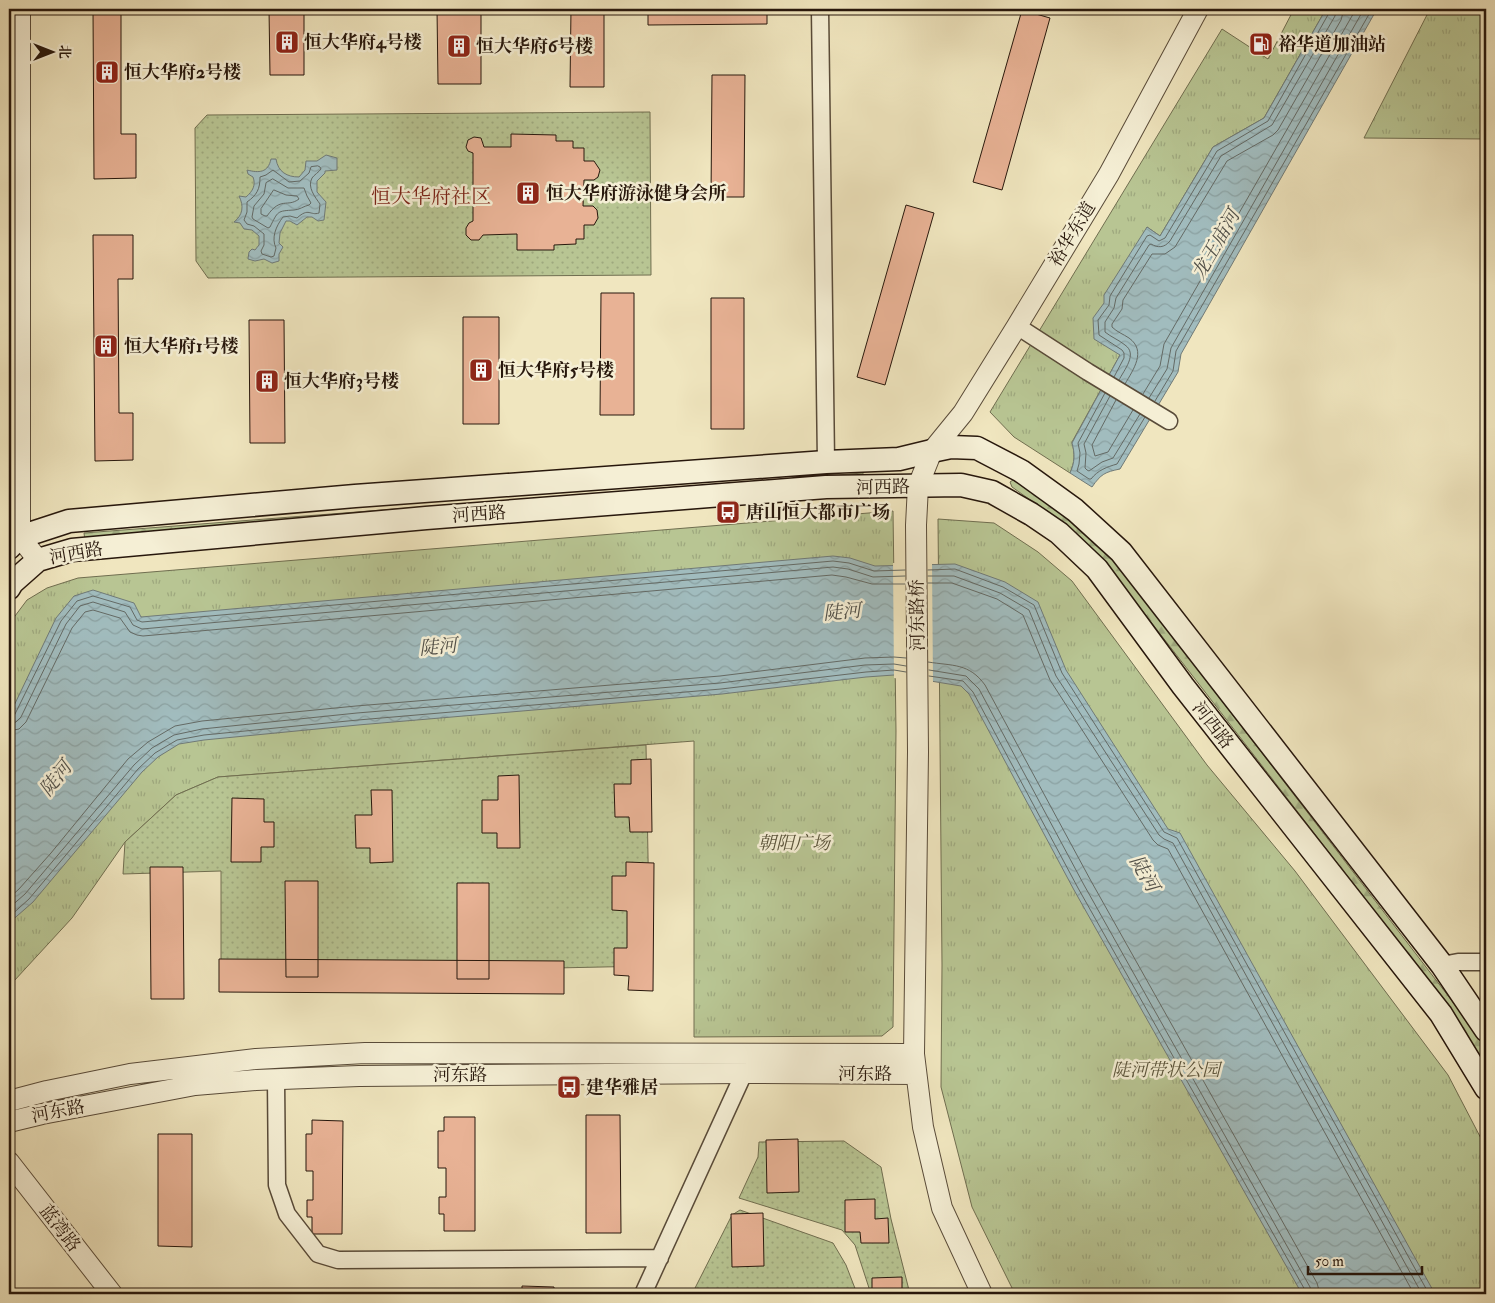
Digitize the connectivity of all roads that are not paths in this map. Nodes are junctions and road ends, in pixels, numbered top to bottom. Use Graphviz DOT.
graph roads {
  1 [pos="20,9"];
  2 [pos="820,9"];
  3 [pos="1198,9"];
  4 [pos="14,198"];
  5 [pos="1017,326"];
  6 [pos="1168,421"];
  7 [pos="932,450"];
  8 [pos="826,462"];
  9 [pos="918,486"];
  10 [pos="14,542"];
  11 [pos="38,560"];
  12 [pos="9,588"];
  13 [pos="918,706"];
  14 [pos="1486,962"];
  15 [pos="1442,965"];
  16 [pos="1486,1030"];
  17 [pos="914,1054"];
  18 [pos="744,1073"];
  19 [pos="916,1074"];
  20 [pos="276,1080"];
  21 [pos="1486,1088"];
  22 [pos="9,1101"];
  23 [pos="9,1122"];
  24 [pos="9,1162"];
  25 [pos="660,1258"];
  26 [pos="112,1294"];
  27 [pos="642,1294"];
  28 [pos="982,1294"];
  1 -- 4 [label="street"];
  2 -- 8 [label="street"];
  3 -- 5 [label="street, 裕华东道"];
  4 -- 10 [label="street"];
  5 -- 6 [label="street"];
  5 -- 7 [label="street, 裕华东道"];
  7 -- 8 [label="main road, 河西路"];
  7 -- 9 [label="street, 裕华东道"];
  7 -- 15 [label="main road, 河西路"];
  8 -- 10 [label="main road, 河西路"];
  9 -- 11 [label="main road, 河西路"];
  9 -- 13 [label="street, 河东路桥"];
  9 -- 21 [label="main road, 河西路"];
  10 -- 11 [label="street"];
  11 -- 12 [label="main road, 河西路"];
  13 -- 17 [label="street, 河东路"];
  14 -- 15 [label="street"];
  15 -- 16 [label="main road, 河西路"];
  17 -- 19 [label="street, 河东路"];
  17 -- 22 [label="street, 河东路"];
  18 -- 19 [label="street, 河东路"];
  18 -- 20 [label="street, 河东路"];
  18 -- 25 [label="street"];
  19 -- 28 [label="street, 河东路"];
  20 -- 23 [label="street, 河东路"];
  20 -- 25 [label="street"];
  24 -- 26 [label="street, 蓝湾路"];
  25 -- 27 [label="street"];
}
